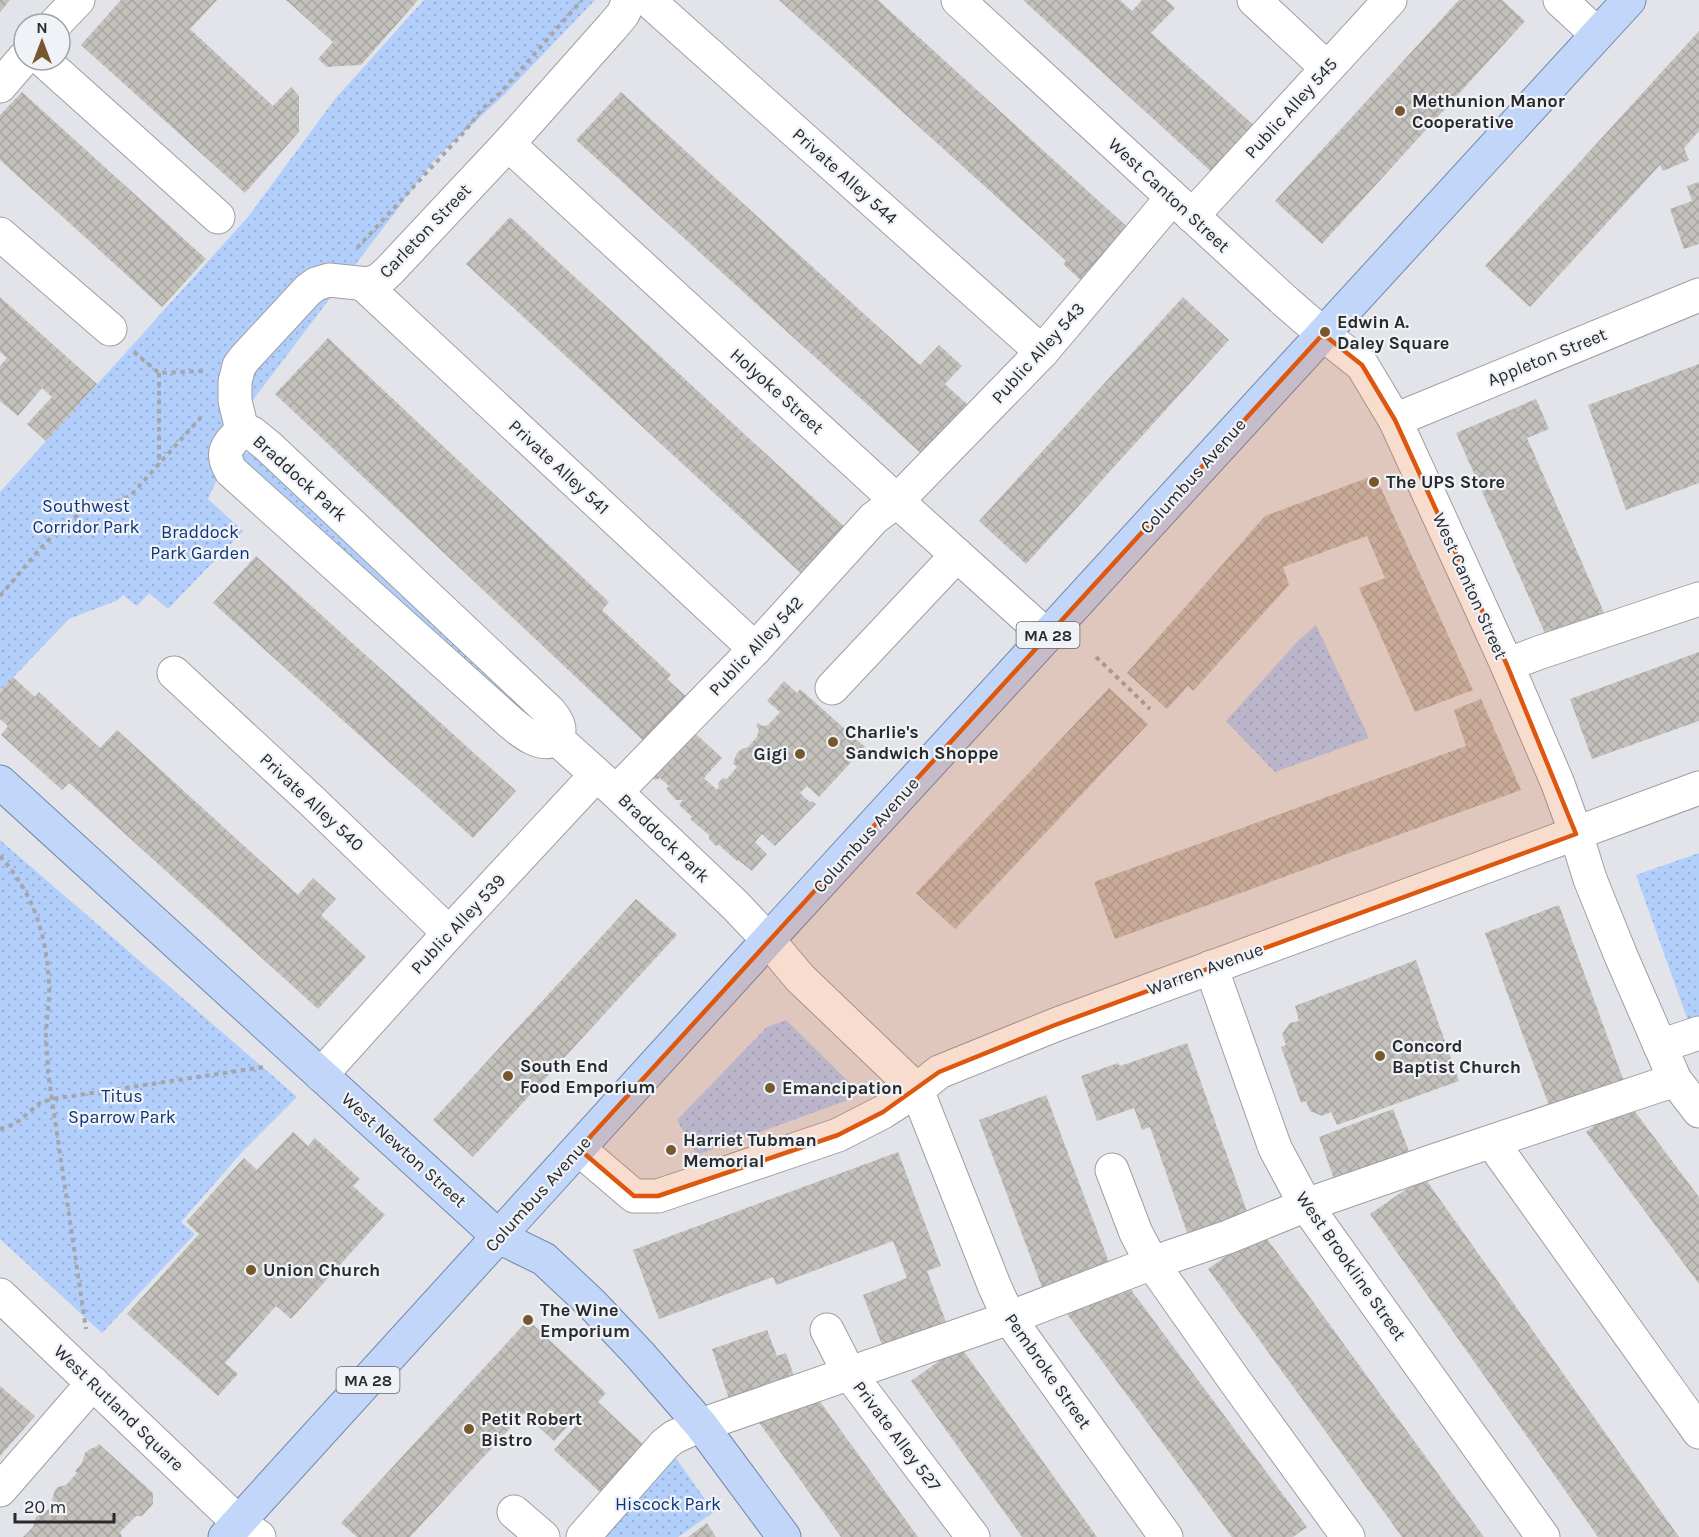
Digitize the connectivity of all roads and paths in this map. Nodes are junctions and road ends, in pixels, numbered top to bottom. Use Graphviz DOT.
graph roads {
  1 [pos="78,0"];
  2 [pos="629,0"];
  3 [pos="648,0"];
  4 [pos="958,0"];
  5 [pos="1254,0"];
  6 [pos="1390,0"];
  7 [pos="1560,0"];
  8 [pos="1629,0"];
  9 [pos="66,12"];
  10 [pos="1597,34"];
  11 [pos="1327,68"];
  12 [pos="12,72"];
  13 [pos="56,72"];
  14 [pos="0,86"];
  15 [pos="508,144"];
  16 [pos="1182,207"];
  17 [pos="218,217"];
  18 [pos="0,234"];
  19 [pos="363,284"];
  20 [pos="1699,295"];
  21 [pos="110,329"];
  22 [pos="1323,334"];
  23 [pos="1042,352"];
  24 [pos="210,370"];
  25 [pos="159,373"];
  26 [pos="1395,420"];
  27 [pos="242,430"];
  28 [pos="159,465"];
  29 [pos="897,501"];
  30 [pos="957,555"];
  31 [pos="1699,599"];
  32 [pos="1047,636"];
  33 [pos="755,650"];
  34 [pos="1096,657"];
  35 [pos="1507,665"];
  36 [pos="174,673"];
  37 [pos="831,688"];
  38 [pos="1150,709"];
  39 [pos="556,739"];
  40 [pos="0,782"];
  41 [pos="606,784"];
  42 [pos="1699,788"];
  43 [pos="1576,834"];
  44 [pos="0,856"];
  45 [pos="449,933"];
  46 [pos="768,940"];
  47 [pos="1211,967"];
  48 [pos="1699,1033"];
  49 [pos="1660,1046"];
  50 [pos="264,1067"];
  51 [pos="321,1075"];
  52 [pos="1675,1080"];
  53 [pos="917,1090"];
  54 [pos="52,1099"];
  55 [pos="1699,1111"];
  56 [pos="0,1129"];
  57 [pos="1492,1142"];
  58 [pos="579,1149"];
  59 [pos="1112,1170"];
  60 [pos="1306,1206"];
  61 [pos="499,1237"];
  62 [pos="1152,1263"];
  63 [pos="0,1295"];
  64 [pos="1009,1318"];
  65 [pos="827,1330"];
  66 [pos="87,1331"];
  67 [pos="849,1373"];
  68 [pos="93,1383"];
  69 [pos="700,1425"];
  70 [pos="1699,1432"];
  71 [pos="0,1490"];
  72 [pos="514,1512"];
  73 [pos="240,1532"];
  74 [pos="543,1537"];
  75 [pos="583,1537"];
  76 [pos="784,1537"];
  77 [pos="973,1537"];
  78 [pos="1166,1537"];
  79 [pos="1348,1537"];
  80 [pos="1543,1537"];
  1 -- 9 [label="street"];
  2 -- 15 [label="street, Carleton Street"];
  3 -- 23 [label="street, Private Alley 544"];
  4 -- 16 [label="street, West Canton Street"];
  5 -- 11 [label="street"];
  6 -- 11 [label="street, Public Alley 545"];
  7 -- 10 [label="street"];
  8 -- 10 [label="main road, Columbus Avenue / MA 28"];
  10 -- 22 [label="main road, Columbus Avenue / MA 28"];
  11 -- 16 [label="street, Public Alley 545"];
  12 -- 14 [label="street"];
  13 -- 17 [label="street"];
  15 -- 19 [label="street, Carleton Street"];
  15 -- 29 [label="street, Holyoke Street"];
  16 -- 22 [label="street, West Canton Street"];
  16 -- 23 [label="street, Public Alley 543"];
  18 -- 21 [label="street"];
  19 -- 27 [label="street, Carleton Street"];
  19 -- 33 [label="street, Private Alley 541"];
  20 -- 26 [label="street, Appleton Street"];
  21 -- 25 [label="path"];
  22 -- 26 [label="street, West Canton Street"];
  22 -- 32 [label="main road, Columbus Avenue / MA 28"];
  23 -- 29 [label="street, Public Alley 543"];
  24 -- 25 [label="path"];
  25 -- 28 [label="path"];
  26 -- 35 [label="street, West Canton Street"];
  27 -- 39 [label="street, Braddock Park"];
  27 -- 39 [label="street, Braddock Park"];
  29 -- 30 [label="street, Holyoke Street"];
  29 -- 33 [label="street, Public Alley 542"];
  30 -- 32 [label="street, Holyoke Street"];
  30 -- 37 [label="street"];
  31 -- 35 [label="street"];
  32 -- 46 [label="main road, Columbus Avenue / MA 28"];
  33 -- 41 [label="street, Public Alley 542"];
  34 -- 38 [label="path"];
  35 -- 43 [label="street, West Canton Street"];
  36 -- 45 [label="street, Private Alley 540"];
  39 -- 41 [label="street, Braddock Park"];
  40 -- 51 [label="main road, West Newton Street"];
  41 -- 45 [label="street, Public Alley 539"];
  41 -- 46 [label="street, Braddock Park"];
  42 -- 43 [label="street, Warren Avenue"];
  43 -- 47 [label="street, Warren Avenue"];
  43 -- 49 [label="street, West Canton Street"];
  44 -- 54 [label="path"];
  45 -- 51 [label="street, Public Alley 539"];
  46 -- 53 [label="street"];
  46 -- 58 [label="main road, Columbus Avenue / MA 28"];
  47 -- 53 [label="street, Warren Avenue"];
  47 -- 60 [label="street, West Brookline Street"];
  48 -- 49 [label="street"];
  49 -- 52 [label="street, West Canton Street"];
  50 -- 54 [label="path"];
  51 -- 61 [label="main road, West Newton Street"];
  52 -- 55 [label="street, West Canton Street"];
  52 -- 57 [label="street"];
  53 -- 58 [label="street, Warren Avenue"];
  53 -- 64 [label="street, Pembroke Street"];
  54 -- 56 [label="path"];
  54 -- 66 [label="path"];
  57 -- 60 [label="street"];
  57 -- 70 [label="street"];
  58 -- 61 [label="main road, Columbus Avenue / MA 28"];
  59 -- 62 [label="street"];
  60 -- 62 [label="street"];
  60 -- 80 [label="street, West Brookline Street"];
  61 -- 69 [label="main road, West Newton Street"];
  61 -- 73 [label="main road, Columbus Avenue / MA 28"];
  62 -- 64 [label="street"];
  62 -- 79 [label="street"];
  63 -- 68 [label="street, West Rutland Square"];
  64 -- 67 [label="street"];
  64 -- 78 [label="street, Pembroke Street"];
  65 -- 67 [label="street, Private Alley 527"];
  67 -- 69 [label="street"];
  67 -- 77 [label="street, Private Alley 527"];
  68 -- 71 [label="street"];
  68 -- 73 [label="street, West Rutland Square"];
  69 -- 75 [label="street"];
  69 -- 76 [label="main road, West Newton Street"];
  72 -- 74 [label="street"];
}
